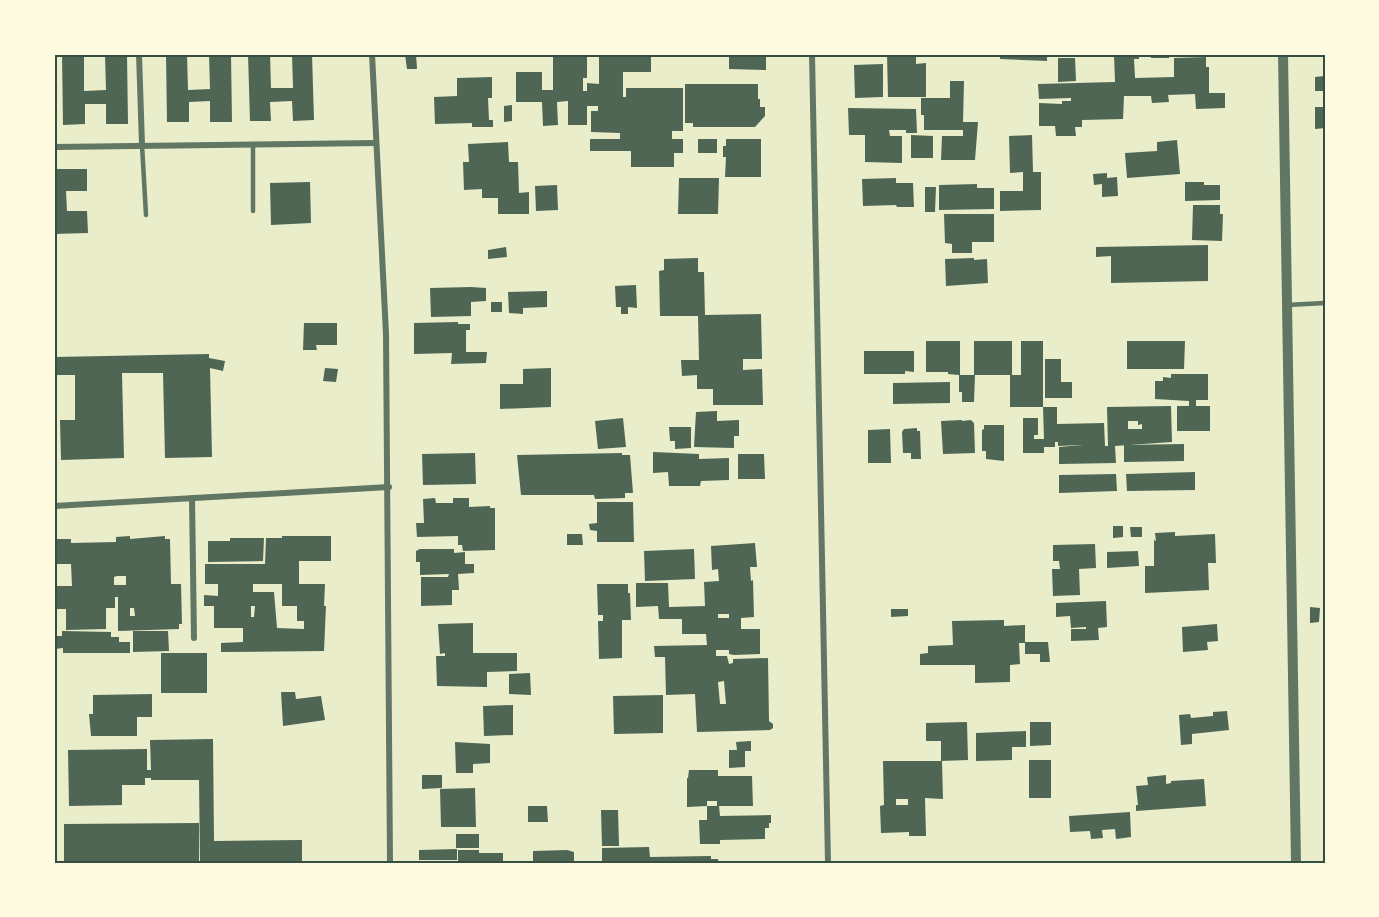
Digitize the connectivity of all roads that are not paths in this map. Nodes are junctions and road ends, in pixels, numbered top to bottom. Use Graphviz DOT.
graph roads {
  1 [pos="139,54"];
  2 [pos="372,54"];
  3 [pos="812,54"];
  4 [pos="1283,54"];
  5 [pos="376,142"];
  6 [pos="253,144"];
  7 [pos="142,146"];
  8 [pos="54,147"];
  9 [pos="253,211"];
  10 [pos="146,215"];
  11 [pos="1325,303"];
  12 [pos="1287,305"];
  13 [pos="389,487"];
  14 [pos="192,498"];
  15 [pos="54,506"];
  16 [pos="194,638"];
  17 [pos="390,863"];
  18 [pos="828,863"];
  19 [pos="1296,863"];
  1 -- 7 [label="street"];
  2 -- 5 [label="street"];
  3 -- 18 [label="street"];
  4 -- 12 [label="street"];
  5 -- 6 [label="street"];
  5 -- 13 [label="street"];
  6 -- 7 [label="street"];
  6 -- 9 [label="lane"];
  7 -- 8 [label="street"];
  7 -- 10 [label="lane"];
  11 -- 12 [label="lane"];
  12 -- 19 [label="street"];
  13 -- 14 [label="street"];
  13 -- 17 [label="street"];
  14 -- 15 [label="street"];
  14 -- 16 [label="street"];
}
